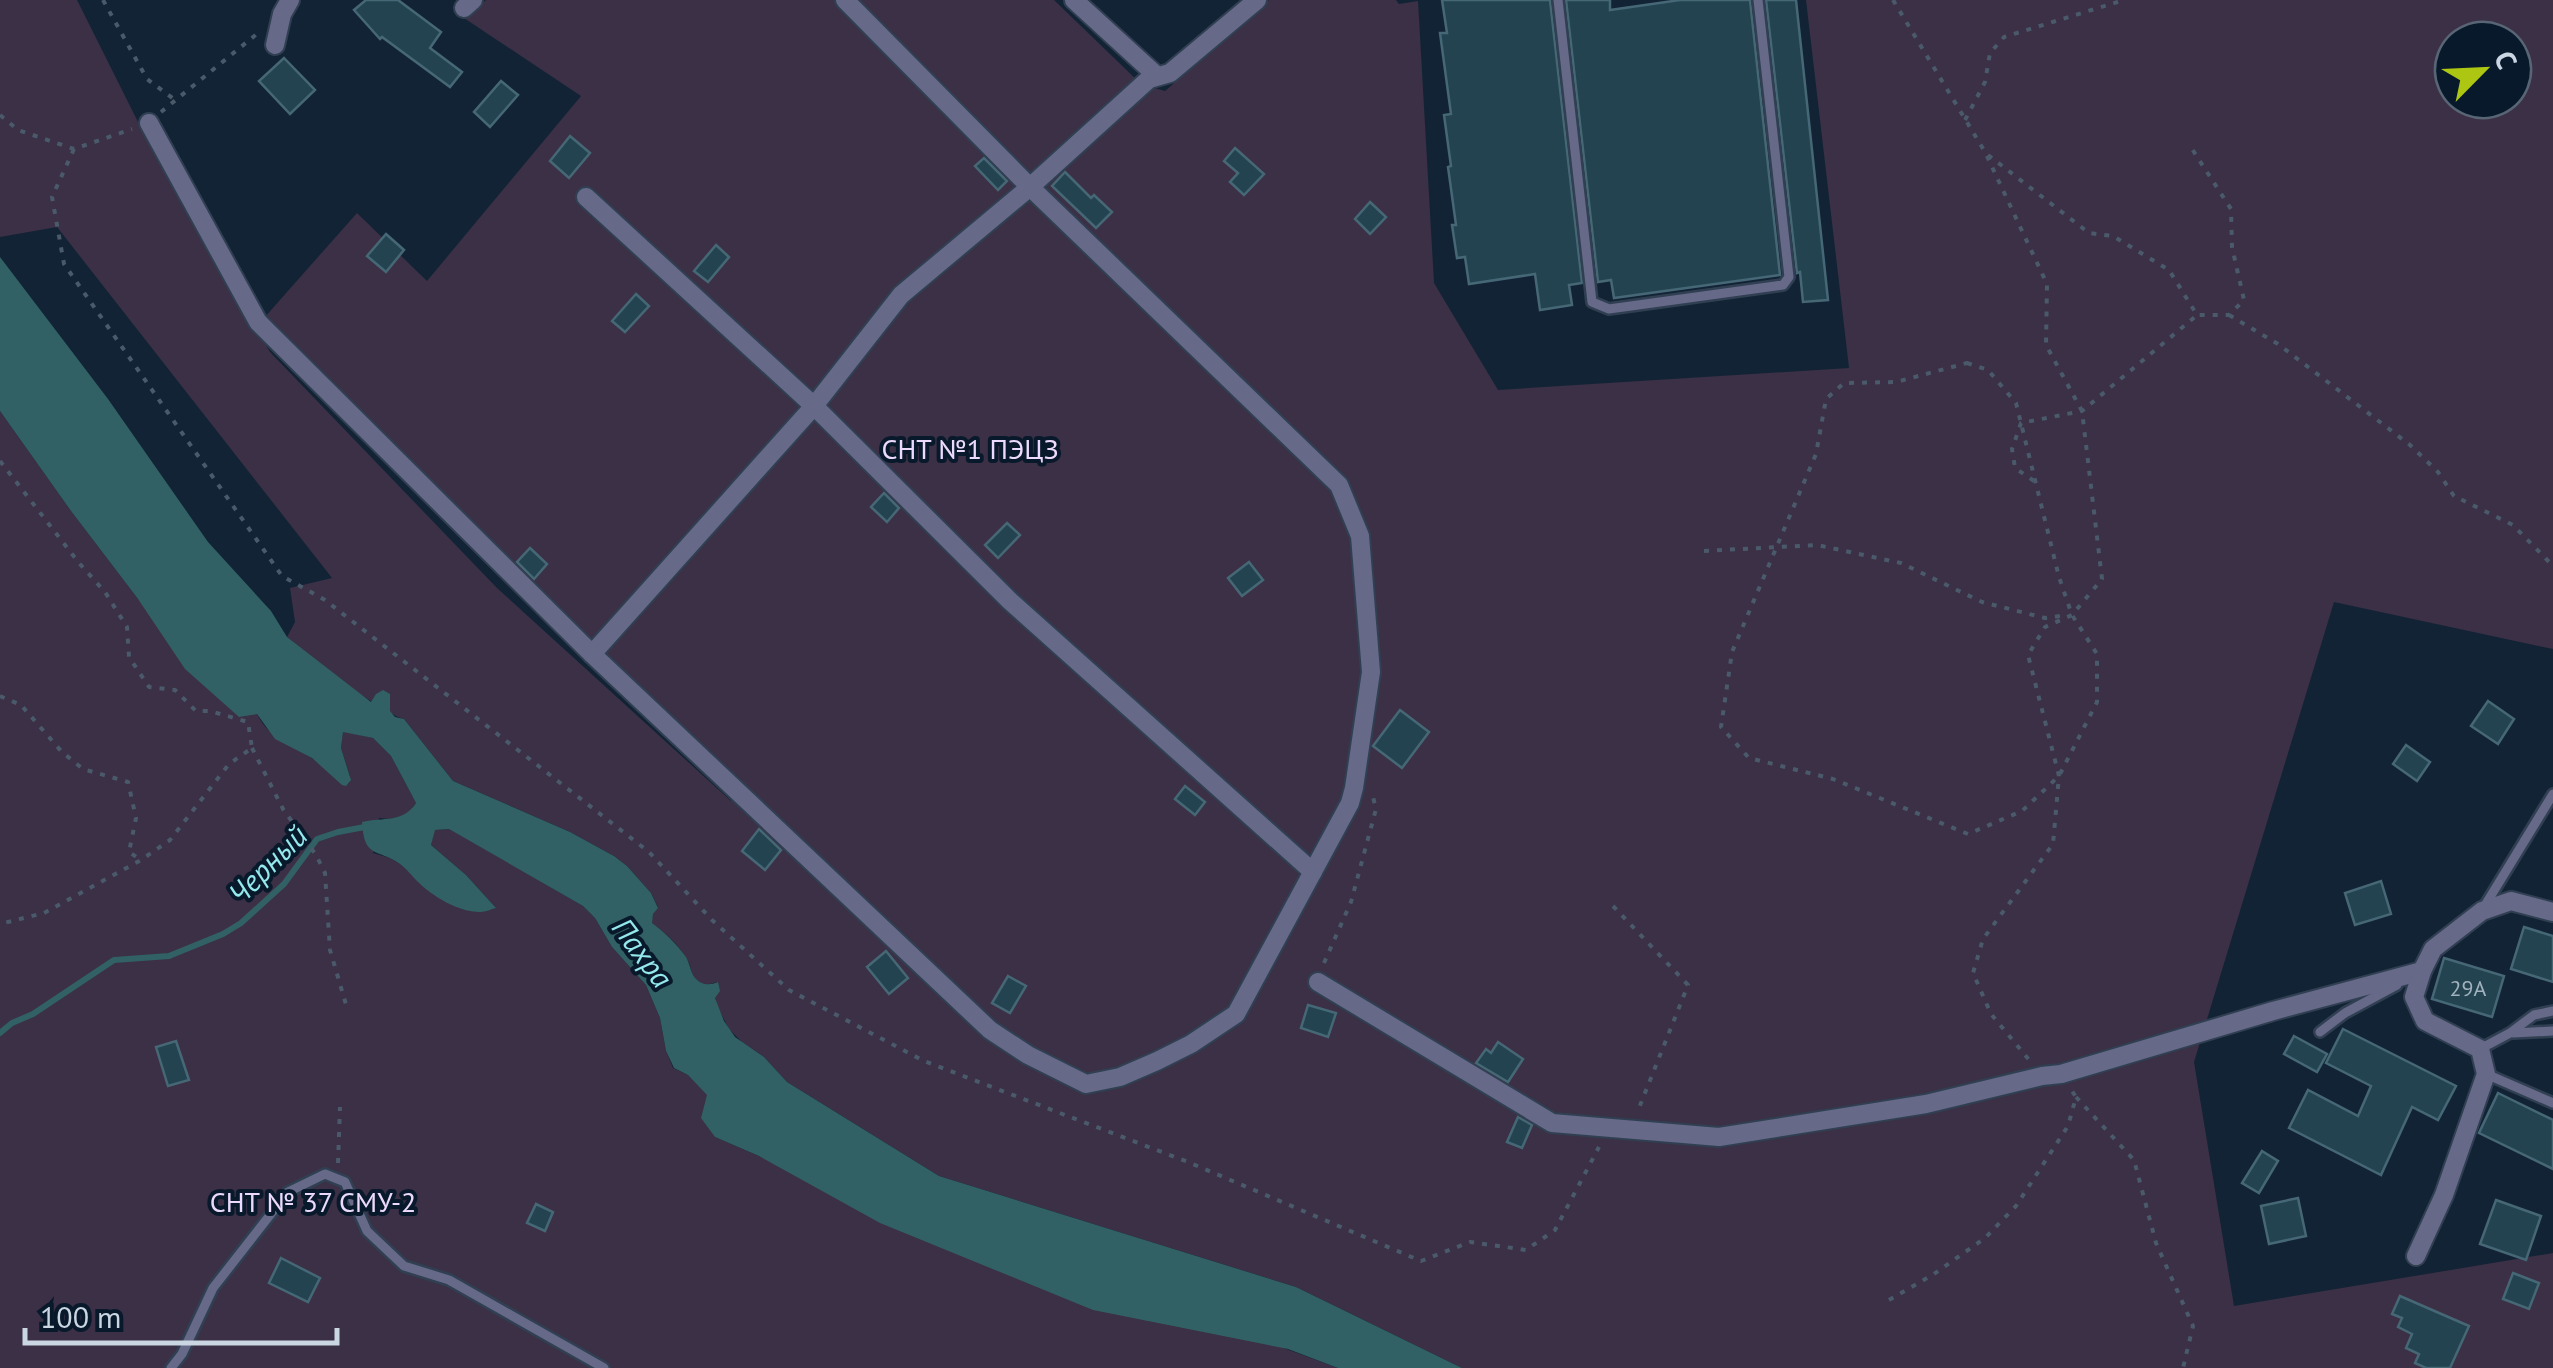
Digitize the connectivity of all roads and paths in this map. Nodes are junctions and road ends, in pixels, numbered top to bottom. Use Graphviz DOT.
graph roads {
  1 [pos="103,0"];
  2 [pos="845,0"];
  3 [pos="1074,0"];
  4 [pos="1257,0"];
  5 [pos="1558,0"];
  6 [pos="1758,0"];
  7 [pos="1893,0"];
  8 [pos="2124,0"];
  9 [pos="286,7"];
  10 [pos="275,45"];
  11 [pos="1156,75"];
  12 [pos="175,100"];
  13 [pos="0,115"];
  14 [pos="1965,120"];
  15 [pos="149,123"];
  16 [pos="2192,148"];
  17 [pos="74,149"];
  18 [pos="1985,152"];
  19 [pos="1030,187"];
  20 [pos="586,197"];
  21 [pos="2198,314"];
  22 [pos="2229,316"];
  23 [pos="814,406"];
  24 [pos="2082,411"];
  25 [pos="2021,424"];
  26 [pos="0,461"];
  27 [pos="2034,481"];
  28 [pos="1778,548"];
  29 [pos="1704,551"];
  30 [pos="2553,566"];
  31 [pos="2072,615"];
  32 [pos="592,654"];
  33 [pos="0,696"];
  34 [pos="252,748"];
  35 [pos="2059,776"];
  36 [pos="1354,788"];
  37 [pos="2553,794"];
  38 [pos="140,860"];
  39 [pos="1314,872"];
  40 [pos="1613,906"];
  41 [pos="2482,910"];
  42 [pos="2553,912"];
  43 [pos="0,924"];
  44 [pos="2422,971"];
  45 [pos="1318,982"];
  46 [pos="347,1008"];
  47 [pos="2553,1011"];
  48 [pos="2553,1031"];
  49 [pos="2320,1032"];
  50 [pos="2510,1033"];
  51 [pos="2480,1049"];
  52 [pos="2486,1074"];
  53 [pos="2051,1075"];
  54 [pos="2076,1097"];
  55 [pos="2553,1103"];
  56 [pos="340,1108"];
  57 [pos="1608,1129"];
  58 [pos="1630,1132"];
  59 [pos="335,1178"];
  60 [pos="2416,1256"];
  61 [pos="1889,1300"];
  62 [pos="171,1368"];
  63 [pos="604,1368"];
  64 [pos="2182,1368"];
  1 -- 12 [label="path"];
  2 -- 19 [label="street"];
  3 -- 11 [label="street"];
  4 -- 11 [label="street"];
  5 -- 6 [label="lane"];
  7 -- 14 [label="path"];
  8 -- 14 [label="path"];
  9 -- 10 [label="street"];
  9 -- 12 [label="path"];
  11 -- 19 [label="street"];
  12 -- 15 [label="path"];
  13 -- 17 [label="path"];
  14 -- 18 [label="path"];
  15 -- 17 [label="path"];
  15 -- 32 [label="street"];
  16 -- 22 [label="path"];
  17 -- 57 [label="path"];
  18 -- 21 [label="path"];
  18 -- 24 [label="path"];
  19 -- 23 [label="street"];
  19 -- 36 [label="street"];
  20 -- 23 [label="street"];
  21 -- 22 [label="path"];
  21 -- 24 [label="path"];
  22 -- 30 [label="path"];
  23 -- 32 [label="street"];
  23 -- 39 [label="street"];
  24 -- 25 [label="path"];
  24 -- 31 [label="path"];
  25 -- 27 [label="path"];
  25 -- 27 [label="path"];
  25 -- 28 [label="path"];
  26 -- 34 [label="path"];
  27 -- 31 [label="path"];
  28 -- 29 [label="path"];
  28 -- 31 [label="path"];
  28 -- 35 [label="path"];
  31 -- 35 [label="path"];
  31 -- 35 [label="path"];
  32 -- 39 [label="street"];
  33 -- 38 [label="path"];
  34 -- 38 [label="path"];
  34 -- 46 [label="path"];
  35 -- 53 [label="path"];
  36 -- 39 [label="street"];
  36 -- 45 [label="path"];
  37 -- 41 [label="lane"];
  38 -- 43 [label="path"];
  40 -- 58 [label="path"];
  41 -- 42 [label="street"];
  41 -- 44 [label="street"];
  44 -- 49 [label="lane"];
  44 -- 51 [label="street"];
  44 -- 53 [label="street"];
  45 -- 57 [label="street"];
  47 -- 50 [label="lane"];
  48 -- 50 [label="lane"];
  50 -- 51 [label="lane"];
  51 -- 52 [label="street"];
  52 -- 55 [label="lane"];
  52 -- 60 [label="street"];
  53 -- 54 [label="path"];
  53 -- 58 [label="street"];
  54 -- 61 [label="path"];
  54 -- 64 [label="path"];
  56 -- 59 [label="path"];
  57 -- 58 [label="street"];
  59 -- 62 [label="lane"];
  59 -- 63 [label="lane"];
}
